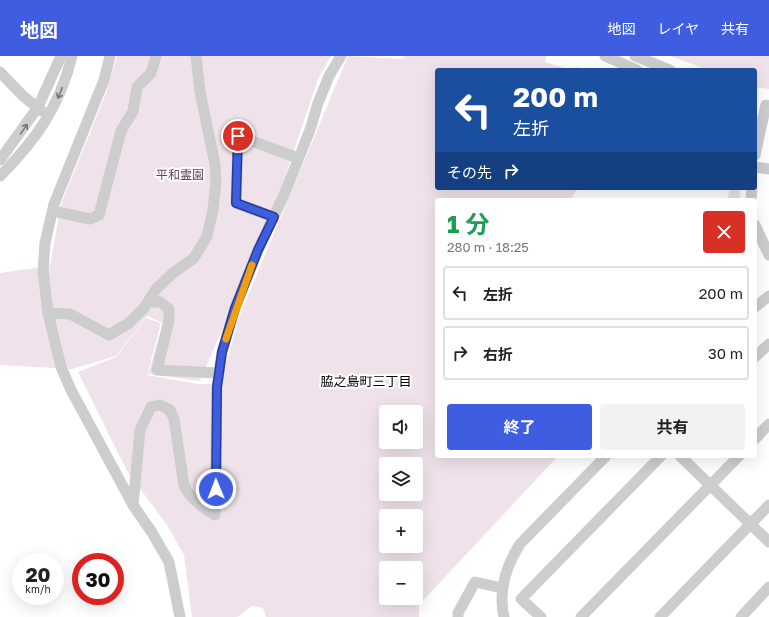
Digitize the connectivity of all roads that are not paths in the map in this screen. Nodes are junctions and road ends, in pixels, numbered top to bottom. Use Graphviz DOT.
graph roads {
  1 [pos="61,56"];
  2 [pos="72,56"];
  3 [pos="110,56"];
  4 [pos="156,56"];
  5 [pos="196,56"];
  6 [pos="341,56"];
  7 [pos="605,56"];
  8 [pos="635,56"];
  9 [pos="632,68"];
  10 [pos="665,68"];
  11 [pos="0,72"];
  12 [pos="763,104"];
  13 [pos="38,107"];
  14 [pos="49,116"];
  15 [pos="763,117"];
  16 [pos="757,146"];
  17 [pos="298,158"];
  18 [pos="0,160"];
  19 [pos="757,167"];
  20 [pos="769,169"];
  21 [pos="0,176"];
  22 [pos="53,211"];
  23 [pos="274,217"];
  24 [pos="757,228"];
  25 [pos="765,238"];
  26 [pos="769,255"];
  27 [pos="769,296"];
  28 [pos="149,302"];
  29 [pos="757,305"];
  30 [pos="48,313"];
  31 [pos="769,344"];
  32 [pos="757,356"];
  33 [pos="219,373"];
  34 [pos="769,424"];
  35 [pos="757,437"];
  36 [pos="604,458"];
  37 [pos="659,458"];
  38 [pos="682,458"];
  39 [pos="737,458"];
  40 [pos="710,487"];
  41 [pos="133,505"];
  42 [pos="769,505"];
  43 [pos="750,524"];
  44 [pos="769,542"];
  45 [pos="769,587"];
  46 [pos="502,588"];
  47 [pos="180,617"];
  48 [pos="458,617"];
  49 [pos="504,617"];
  50 [pos="541,617"];
  51 [pos="581,617"];
  52 [pos="660,617"];
  53 [pos="741,617"];
  1 -- 13 [label="street"];
  2 -- 14 [label="street, one-way"];
  3 -- 22 [label="street"];
  4 -- 22 [label="street"];
  5 -- 28 [label="street"];
  6 -- 17 [label="street"];
  7 -- 9 [label="street"];
  8 -- 10 [label="street"];
  11 -- 13 [label="street"];
  12 -- 15 [label="street"];
  13 -- 14 [label="street"];
  18 -- 13 [label="street, one-way"];
  14 -- 21 [label="street"];
  15 -- 16 [label="street"];
  17 -- 23 [label="street"];
  17 -- 23 [label="street"];
  19 -- 20 [label="street"];
  22 -- 30 [label="street"];
  23 -- 33 [label="street"];
  24 -- 25 [label="street"];
  25 -- 26 [label="street"];
  27 -- 29 [label="street"];
  28 -- 30 [label="street"];
  28 -- 33 [label="street"];
  30 -- 41 [label="street"];
  31 -- 32 [label="street"];
  33 -- 41 [label="street"];
  34 -- 35 [label="street"];
  36 -- 46 [label="street"];
  37 -- 50 [label="street"];
  38 -- 40 [label="street"];
  39 -- 40 [label="street"];
  40 -- 43 [label="street"];
  40 -- 51 [label="street"];
  41 -- 47 [label="street"];
  42 -- 43 [label="street"];
  43 -- 44 [label="street"];
  43 -- 52 [label="street"];
  45 -- 53 [label="street"];
  46 -- 48 [label="street"];
  46 -- 49 [label="street"];
}
